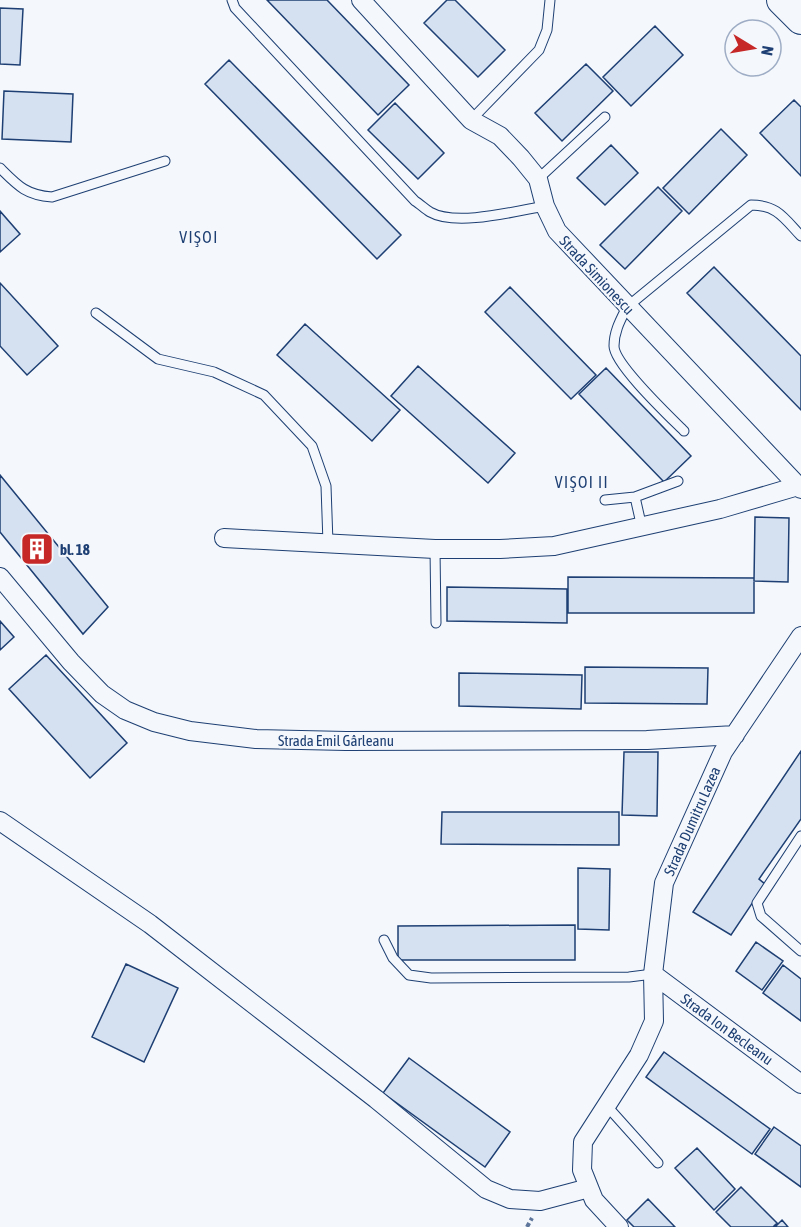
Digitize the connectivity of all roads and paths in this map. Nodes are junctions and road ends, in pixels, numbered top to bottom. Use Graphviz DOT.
graph roads {
  1 [pos="232,0"];
  2 [pos="361,0"];
  3 [pos="550,0"];
  4 [pos="783,0"];
  5 [pos="801,20"];
  6 [pos="605,117"];
  7 [pos="471,120"];
  8 [pos="165,160"];
  9 [pos="0,168"];
  10 [pos="538,179"];
  11 [pos="545,206"];
  12 [pos="801,236"];
  13 [pos="627,307"];
  14 [pos="96,313"];
  15 [pos="684,431"];
  16 [pos="678,481"];
  17 [pos="799,488"];
  18 [pos="635,497"];
  19 [pos="604,500"];
  20 [pos="642,528"];
  21 [pos="224,538"];
  22 [pos="328,543"];
  23 [pos="435,549"];
  24 [pos="0,577"];
  25 [pos="436,622"];
  26 [pos="801,636"];
  27 [pos="735,735"];
  28 [pos="0,821"];
  29 [pos="801,836"];
  30 [pos="384,940"];
  31 [pos="801,951"];
  32 [pos="653,974"];
  33 [pos="801,1084"];
  34 [pos="606,1105"];
  35 [pos="658,1163"];
  36 [pos="589,1188"];
  37 [pos="619,1227"];
  1 -- 11 [label="lane"];
  2 -- 7 [label="street, Strada Simionescu"];
  3 -- 7 [label="lane"];
  4 -- 5 [label="highway"];
  6 -- 10 [label="lane"];
  7 -- 10 [label="street, Strada Simionescu"];
  8 -- 9 [label="lane"];
  10 -- 11 [label="street, Strada Simionescu"];
  11 -- 13 [label="street, Strada Simionescu"];
  12 -- 13 [label="lane"];
  13 -- 15 [label="lane"];
  13 -- 17 [label="street, Strada Simionescu"];
  14 -- 22 [label="lane"];
  16 -- 18 [label="lane"];
  17 -- 20 [label="street"];
  18 -- 19 [label="lane"];
  18 -- 20 [label="lane"];
  20 -- 23 [label="street"];
  21 -- 22 [label="street"];
  22 -- 23 [label="street"];
  23 -- 25 [label="lane"];
  24 -- 27 [label="street, Strada Emil Gârleanu"];
  26 -- 27 [label="street, Strada Dumitru Lazea"];
  27 -- 32 [label="street, Strada Dumitru Lazea"];
  28 -- 36 [label="street"];
  29 -- 31 [label="lane"];
  30 -- 32 [label="lane"];
  32 -- 33 [label="street, Strada Ion Becleanu"];
  32 -- 34 [label="street, Strada Dumitru Lazea"];
  34 -- 35 [label="lane"];
  34 -- 36 [label="street, Strada Dumitru Lazea"];
  36 -- 37 [label="street"];
}
